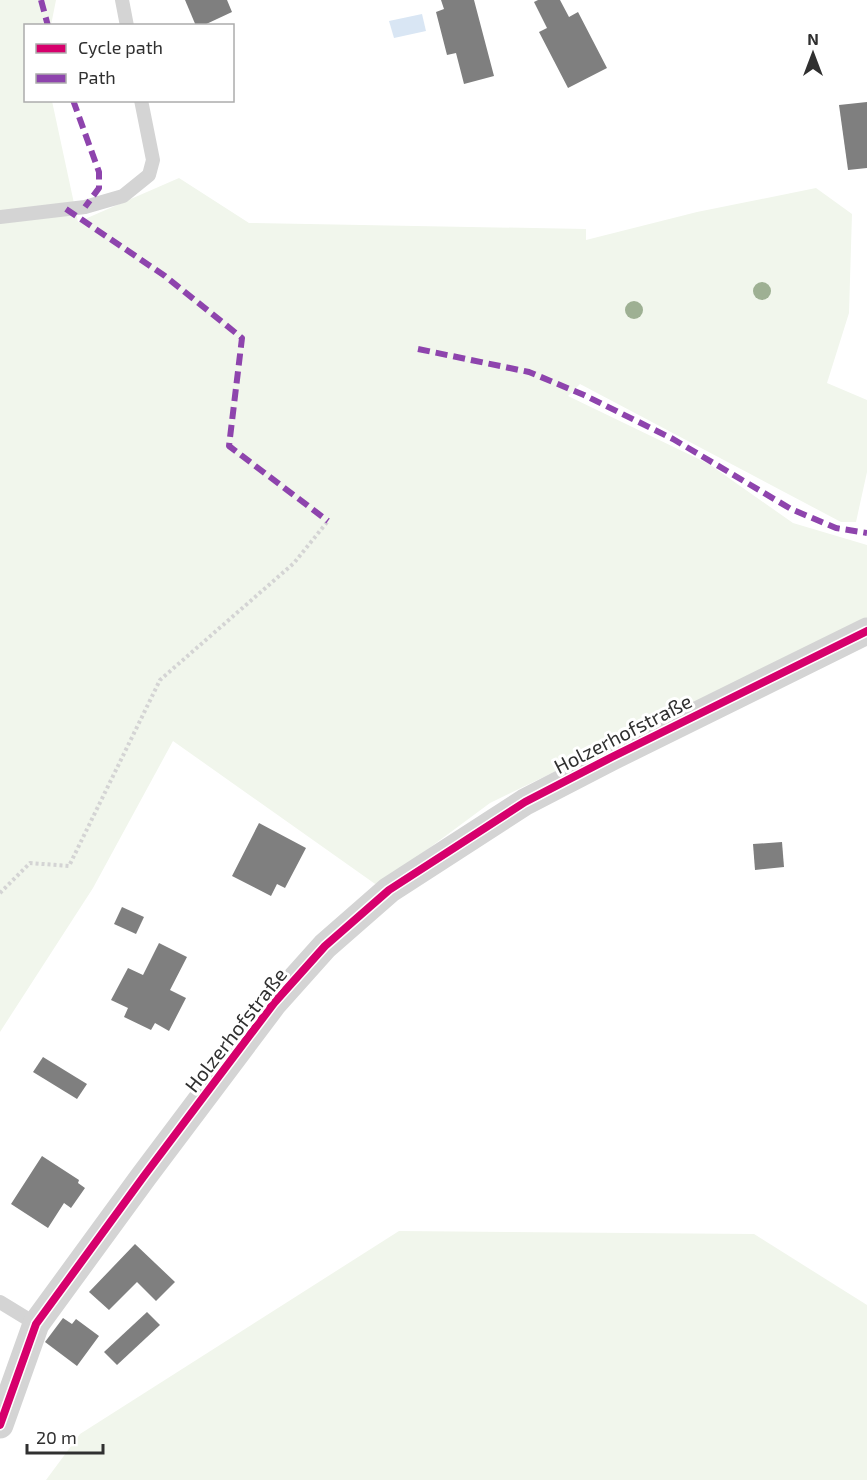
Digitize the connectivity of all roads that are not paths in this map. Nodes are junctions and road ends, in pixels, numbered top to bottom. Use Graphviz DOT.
graph roads {
  1 [pos="122,0"];
  2 [pos="127,24"];
  3 [pos="141,102"];
  4 [pos="0,216"];
  5 [pos="867,631"];
  6 [pos="0,1302"];
  7 [pos="36,1324"];
  8 [pos="0,1425"];
  1 -- 2 [label="lane"];
  3 -- 4 [label="lane"];
  5 -- 7 [label="street, Holzerhofstraße"];
  6 -- 7 [label="lane"];
  7 -- 8 [label="street, Holzerhofstraße"];
}
